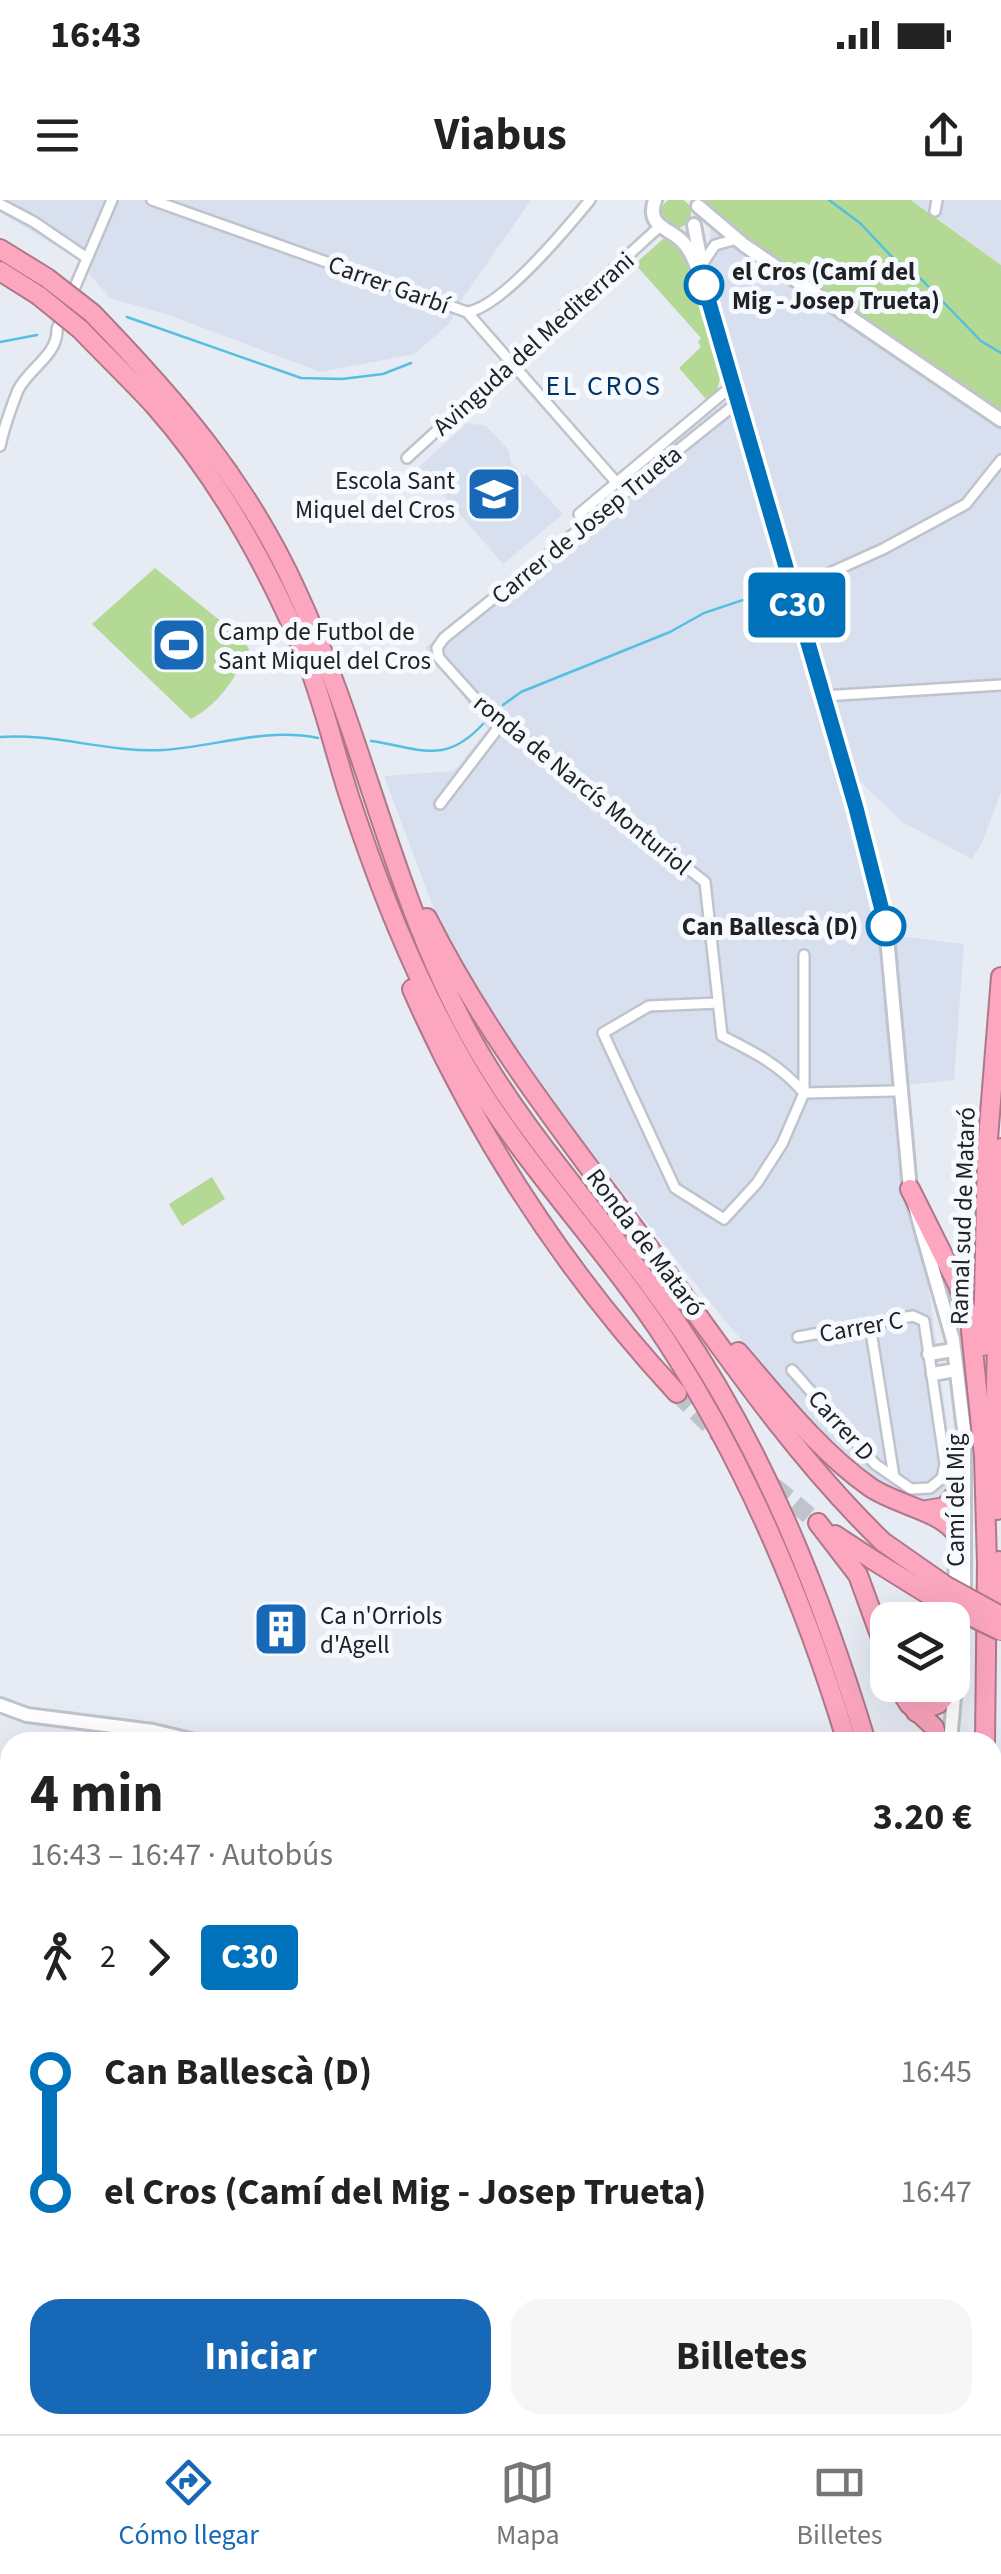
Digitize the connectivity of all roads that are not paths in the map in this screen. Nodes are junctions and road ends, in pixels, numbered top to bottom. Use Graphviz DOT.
graph roads {
  1 [pos="112,200"];
  2 [pos="152,200"];
  3 [pos="590,200"];
  4 [pos="655,200"];
  5 [pos="937,200"];
  6 [pos="0,204"];
  7 [pos="935,212"];
  8 [pos="696,213"];
  9 [pos="665,230"];
  10 [pos="738,243"];
  11 [pos="0,249"];
  12 [pos="87,258"];
  13 [pos="702,266"];
  14 [pos="0,271"];
  15 [pos="704,285"];
  16 [pos="42,287"];
  17 [pos="467,312"];
  18 [pos="86,321"];
  19 [pos="510,364"];
  20 [pos="734,385"];
  21 [pos="738,402"];
  22 [pos="1001,420"];
  23 [pos="0,446"];
  24 [pos="407,458"];
  25 [pos="1001,460"];
  26 [pos="616,482"];
  27 [pos="588,524"];
  28 [pos="792,590"];
  29 [pos="437,648"];
  30 [pos="1001,685"];
  31 [pos="823,696"];
  32 [pos="502,723"];
  33 [pos="440,804"];
  34 [pos="399,878"];
  35 [pos="877,894"];
  36 [pos="400,937"];
  37 [pos="804,956"];
  38 [pos="1001,977"];
  39 [pos="718,1002"];
  40 [pos="894,1009"];
  41 [pos="894,1091"];
  42 [pos="804,1092"];
  43 [pos="901,1131"];
  44 [pos="1001,1148"];
  45 [pos="910,1189"];
  46 [pos="682,1294"];
  47 [pos="941,1295"];
  48 [pos="870,1325"];
  49 [pos="798,1338"];
  50 [pos="947,1351"];
  51 [pos="930,1354"];
  52 [pos="792,1370"];
  53 [pos="950,1371"];
  54 [pos="932,1374"];
  55 [pos="676,1393"];
  56 [pos="965,1445"];
  57 [pos="984,1456"];
  58 [pos="886,1465"];
  59 [pos="958,1491"];
  60 [pos="916,1510"];
  61 [pos="956,1535"];
  62 [pos="942,1602"];
  63 [pos="953,1602"];
  64 [pos="870,1608"];
  65 [pos="1001,1616"];
  66 [pos="970,1617"];
  67 [pos="1001,1633"];
  68 [pos="909,1702"];
  69 [pos="939,1702"];
  70 [pos="945,1702"];
  71 [pos="0,1705"];
  72 [pos="916,1712"];
  73 [pos="153,1732"];
  74 [pos="843,1732"];
  75 [pos="863,1732"];
  76 [pos="936,1732"];
  77 [pos="941,1732"];
  78 [pos="951,1732"];
  79 [pos="985,1732"];
  1 -- 12 [label="street"];
  2 -- 17 [label="street, Carrer Garbí"];
  3 -- 17 [label="street, Carrer Garbí"];
  4 -- 9 [label="street"];
  5 -- 7 [label="street"];
  6 -- 12 [label="street"];
  8 -- 9 [label="street"];
  8 -- 10 [label="street"];
  8 -- 13 [label="street, Camí del Mig"];
  9 -- 15 [label="street, Camí del Mig"];
  9 -- 19 [label="street, Avinguda del Mediterrani"];
  10 -- 13 [label="street"];
  10 -- 22 [label="street"];
  11 -- 16 [label="highway"];
  12 -- 23 [label="street"];
  13 -- 15 [label="street, Camí del Mig"];
  14 -- 16 [label="highway"];
  15 -- 20 [label="street, Camí del Mig"];
  16 -- 18 [label="highway, bridge"];
  17 -- 19 [label="street"];
  18 -- 34 [label="highway, Ronda de Mataró"];
  18 -- 36 [label="highway, Ronda de Mataró"];
  19 -- 24 [label="street, Avinguda del Mediterrani"];
  19 -- 26 [label="street"];
  20 -- 21 [label="street, Camí del Mig"];
  20 -- 26 [label="street"];
  21 -- 27 [label="street, Carrer de Josep Trueta"];
  21 -- 28 [label="street, Camí del Mig"];
  25 -- 28 [label="street"];
  26 -- 27 [label="street"];
  27 -- 29 [label="street, Carrer de Josep Trueta"];
  28 -- 31 [label="street, Camí del Mig"];
  29 -- 32 [label="street, ronda de Narcís Monturiol"];
  30 -- 31 [label="street"];
  31 -- 35 [label="street, Camí del Mig"];
  32 -- 33 [label="street"];
  32 -- 39 [label="street, ronda de Narcís Monturiol"];
  34 -- 46 [label="highway"];
  34 -- 75 [label="highway, Ronda de Mataró"];
  35 -- 40 [label="street, Camí del Mig"];
  35 -- 41 [label="street, Camí del Mig"];
  36 -- 55 [label="highway"];
  36 -- 74 [label="highway, Ronda de Mataró"];
  37 -- 42 [label="street"];
  38 -- 57 [label="highway, Ramal sud de Mataró"];
  39 -- 42 [label="street, ronda de Narcís Monturiol"];
  39 -- 42 [label="street"];
  40 -- 41 [label="street, Camí del Mig"];
  40 -- 43 [label="street, Camí del Mig"];
  41 -- 42 [label="street"];
  41 -- 43 [label="street, Camí del Mig"];
  43 -- 45 [label="street, Camí del Mig"];
  43 -- 50 [label="street, Camí del Mig"];
  44 -- 67 [label="highway"];
  45 -- 47 [label="street, Camí del Mig"];
  45 -- 57 [label="highway"];
  46 -- 60 [label="highway"];
  46 -- 65 [label="highway, bridge"];
  47 -- 50 [label="street, Camí del Mig"];
  47 -- 56 [label="street, Camí del Mig"];
  48 -- 49 [label="street, Carrer C"];
  48 -- 51 [label="street, Carrer C"];
  48 -- 58 [label="street"];
  50 -- 51 [label="street"];
  50 -- 53 [label="street, Camí del Mig"];
  51 -- 54 [label="street"];
  52 -- 58 [label="street, Carrer D"];
  53 -- 54 [label="street"];
  53 -- 56 [label="street, Camí del Mig"];
  53 -- 59 [label="street, Camí del Mig"];
  54 -- 58 [label="street"];
  56 -- 78 [label="street, Camí del Mig"];
  57 -- 79 [label="highway"];
  59 -- 60 [label="highway"];
  59 -- 61 [label="street, Camí del Mig"];
  60 -- 61 [label="highway"];
  61 -- 63 [label="street, Camí del Mig"];
  62 -- 64 [label="highway, bridge"];
  66 -- 67 [label="highway, bridge"];
  68 -- 72 [label="highway"];
  69 -- 72 [label="highway"];
  70 -- 77 [label="street"];
  71 -- 73 [label="street"];
  72 -- 76 [label="highway"];
}
